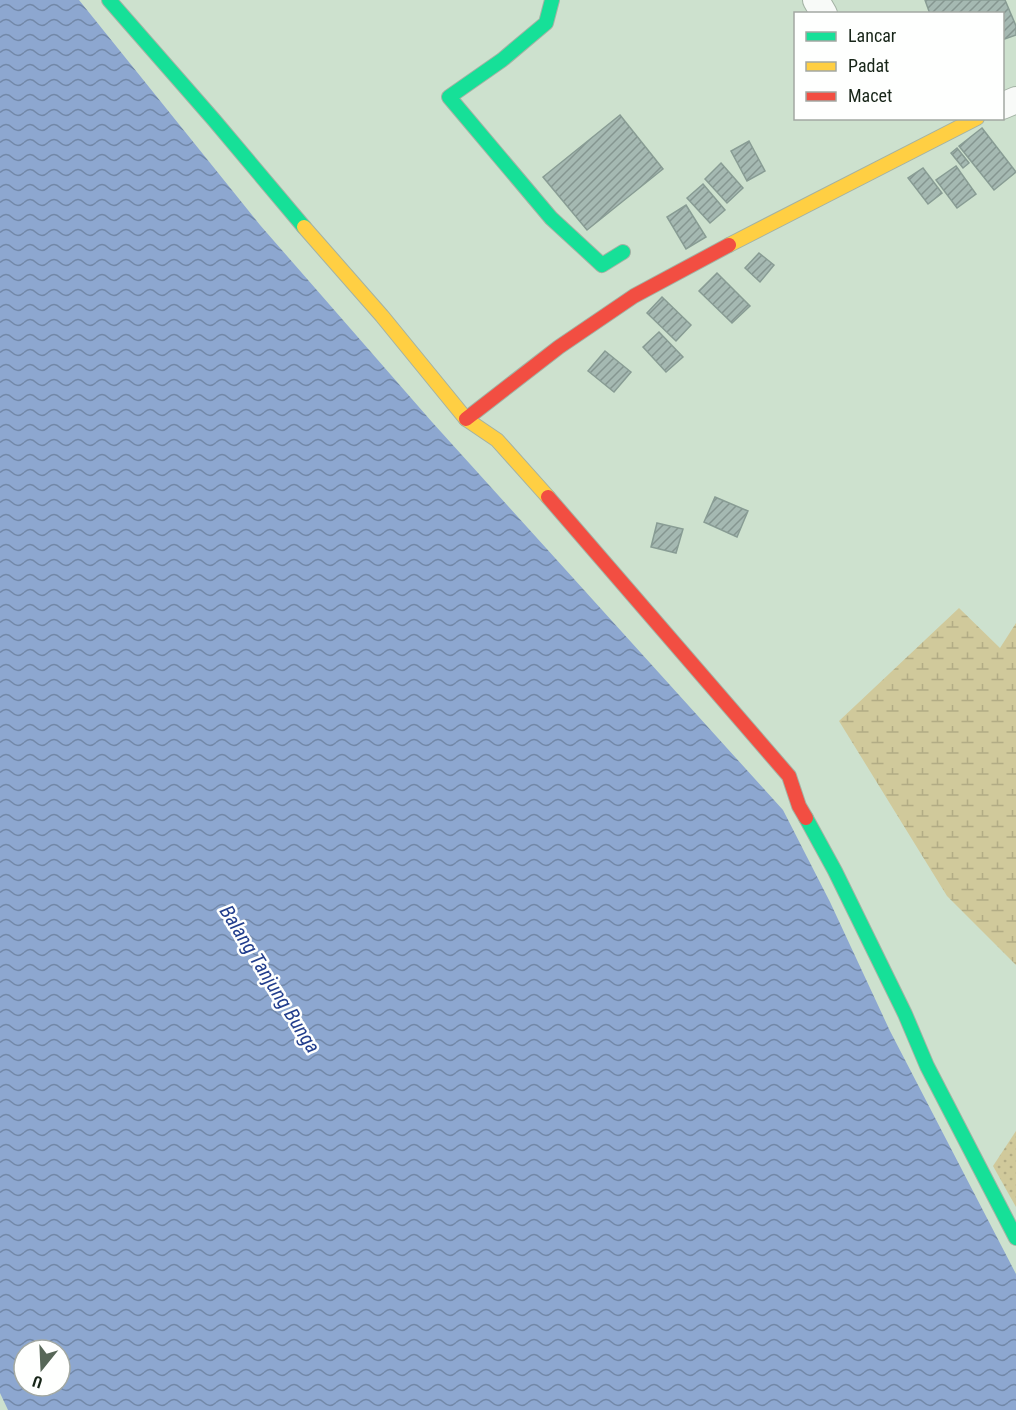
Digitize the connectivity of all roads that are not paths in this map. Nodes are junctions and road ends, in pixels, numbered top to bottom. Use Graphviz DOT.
graph roads {
  1 [pos="109,0"];
  2 [pos="552,0"];
  3 [pos="973,120"];
  4 [pos="623,252"];
  5 [pos="466,419"];
  6 [pos="1016,1238"];
  1 -- 5 [label="street"];
  2 -- 4 [label="street"];
  3 -- 5 [label="street"];
  5 -- 6 [label="street"];
}
